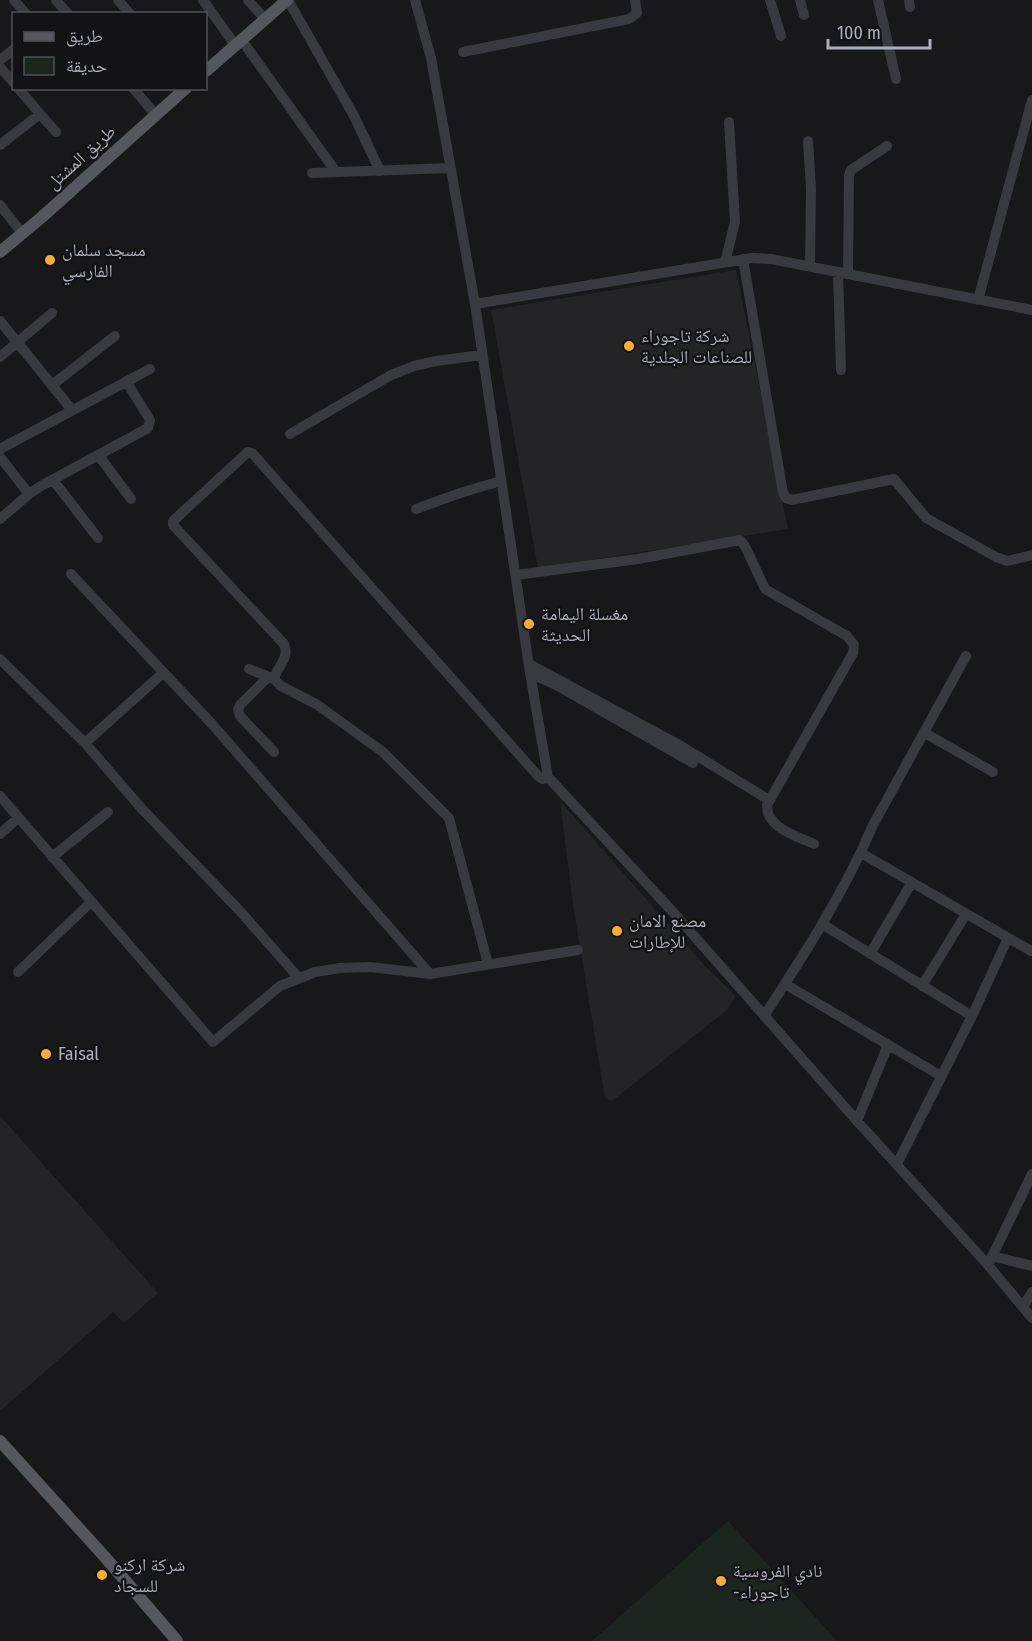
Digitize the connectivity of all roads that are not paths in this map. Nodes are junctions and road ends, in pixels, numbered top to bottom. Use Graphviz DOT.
graph roads {
  1 [pos="14,0"];
  2 [pos="56,0"];
  3 [pos="118,0"];
  4 [pos="203,0"];
  5 [pos="248,0"];
  6 [pos="287,0"];
  7 [pos="415,0"];
  8 [pos="634,0"];
  9 [pos="770,0"];
  10 [pos="800,0"];
  11 [pos="878,0"];
  12 [pos="24,12"];
  13 [pos="66,12"];
  14 [pos="128,12"];
  15 [pos="804,15"];
  16 [pos="264,18"];
  17 [pos="781,36"];
  18 [pos="238,42"];
  19 [pos="12,51"];
  20 [pos="463,52"];
  21 [pos="0,60"];
  22 [pos="0,67"];
  23 [pos="207,70"];
  24 [pos="896,79"];
  25 [pos="12,81"];
  26 [pos="20,90"];
  27 [pos="135,90"];
  28 [pos="184,90"];
  29 [pos="1032,100"];
  30 [pos="39,114"];
  31 [pos="155,114"];
  32 [pos="729,122"];
  33 [pos="56,132"];
  34 [pos="808,141"];
  35 [pos="0,144"];
  36 [pos="887,146"];
  37 [pos="450,168"];
  38 [pos="380,171"];
  39 [pos="336,172"];
  40 [pos="312,173"];
  41 [pos="0,205"];
  42 [pos="22,233"];
  43 [pos="0,252"];
  44 [pos="743,259"];
  45 [pos="725,262"];
  46 [pos="810,267"];
  47 [pos="843,273"];
  48 [pos="978,300"];
  49 [pos="475,304"];
  50 [pos="1032,310"];
  51 [pos="52,313"];
  52 [pos="0,321"];
  53 [pos="115,336"];
  54 [pos="18,343"];
  55 [pos="482,356"];
  56 [pos="0,357"];
  57 [pos="150,369"];
  58 [pos="841,370"];
  59 [pos="126,381"];
  60 [pos="52,385"];
  61 [pos="72,410"];
  62 [pos="290,434"];
  63 [pos="0,449"];
  64 [pos="99,456"];
  65 [pos="0,457"];
  66 [pos="53,480"];
  67 [pos="501,481"];
  68 [pos="29,494"];
  69 [pos="132,499"];
  70 [pos="416,509"];
  71 [pos="0,519"];
  72 [pos="98,538"];
  73 [pos="1032,555"];
  74 [pos="71,574"];
  75 [pos="516,575"];
  76 [pos="966,656"];
  77 [pos="0,659"];
  78 [pos="249,669"];
  79 [pos="530,669"];
  80 [pos="164,673"];
  81 [pos="271,678"];
  82 [pos="925,734"];
  83 [pos="85,743"];
  84 [pos="274,752"];
  85 [pos="693,763"];
  86 [pos="993,772"];
  87 [pos="548,777"];
  88 [pos="0,796"];
  89 [pos="769,800"];
  90 [pos="108,812"];
  91 [pos="18,818"];
  92 [pos="0,834"];
  93 [pos="814,844"];
  94 [pos="861,853"];
  95 [pos="52,857"];
  96 [pos="912,882"];
  97 [pos="91,902"];
  98 [pos="966,914"];
  99 [pos="822,924"];
  100 [pos="1008,938"];
  101 [pos="578,951"];
  102 [pos="1031,951"];
  103 [pos="870,954"];
  104 [pos="488,964"];
  105 [pos="18,972"];
  106 [pos="430,974"];
  107 [pos="299,978"];
  108 [pos="785,984"];
  109 [pos="922,986"];
  110 [pos="764,1016"];
  111 [pos="972,1016"];
  112 [pos="888,1045"];
  113 [pos="941,1076"];
  114 [pos="857,1121"];
  115 [pos="897,1164"];
  116 [pos="1032,1174"];
  117 [pos="990,1260"];
  118 [pos="1032,1266"];
  119 [pos="1032,1292"];
  120 [pos="1023,1307"];
  121 [pos="1032,1318"];
  122 [pos="0,1441"];
  123 [pos="177,1641"];
  1 -- 12 [label="street"];
  2 -- 13 [label="street"];
  3 -- 14 [label="street"];
  4 -- 18 [label="street"];
  5 -- 16 [label="street"];
  6 -- 16 [label="main road"];
  6 -- 38 [label="street"];
  7 -- 37 [label="street"];
  8 -- 20 [label="street"];
  9 -- 17 [label="street"];
  10 -- 15 [label="street"];
  11 -- 24 [label="street"];
  16 -- 18 [label="main road"];
  18 -- 23 [label="main road"];
  18 -- 39 [label="street"];
  19 -- 21 [label="street"];
  22 -- 25 [label="street"];
  26 -- 30 [label="street"];
  27 -- 31 [label="street"];
  28 -- 31 [label="main road, طريق المشتل"];
  29 -- 48 [label="street"];
  30 -- 33 [label="street"];
  30 -- 35 [label="street"];
  31 -- 42 [label="main road, طريق المشتل"];
  32 -- 45 [label="street"];
  34 -- 46 [label="street"];
  36 -- 47 [label="street"];
  37 -- 38 [label="street"];
  37 -- 49 [label="street"];
  38 -- 39 [label="street"];
  39 -- 40 [label="street"];
  41 -- 42 [label="street"];
  42 -- 43 [label="main road, طريق المشتل"];
  44 -- 45 [label="street"];
  44 -- 46 [label="street"];
  44 -- 73 [label="street"];
  45 -- 49 [label="street"];
  46 -- 47 [label="street"];
  47 -- 48 [label="street"];
  47 -- 58 [label="street"];
  48 -- 50 [label="street"];
  49 -- 55 [label="street"];
  51 -- 54 [label="street"];
  52 -- 54 [label="street"];
  53 -- 60 [label="street"];
  54 -- 56 [label="street"];
  54 -- 60 [label="street"];
  55 -- 62 [label="street"];
  55 -- 67 [label="street"];
  57 -- 59 [label="street"];
  59 -- 61 [label="street"];
  59 -- 64 [label="street"];
  60 -- 61 [label="street"];
  61 -- 63 [label="street"];
  64 -- 66 [label="street"];
  64 -- 69 [label="street"];
  65 -- 68 [label="street"];
  66 -- 68 [label="street"];
  66 -- 72 [label="street"];
  67 -- 70 [label="street"];
  67 -- 75 [label="street"];
  68 -- 71 [label="street"];
  74 -- 80 [label="street"];
  75 -- 79 [label="street"];
  75 -- 89 [label="street"];
  76 -- 82 [label="street"];
  77 -- 83 [label="street"];
  78 -- 81 [label="street"];
  79 -- 85 [label="street"];
  79 -- 87 [label="street"];
  79 -- 89 [label="street"];
  80 -- 83 [label="street"];
  80 -- 106 [label="street"];
  81 -- 84 [label="street"];
  81 -- 87 [label="street"];
  81 -- 104 [label="street"];
  82 -- 86 [label="street"];
  82 -- 94 [label="street"];
  83 -- 107 [label="street"];
  87 -- 110 [label="street"];
  88 -- 91 [label="street"];
  89 -- 93 [label="street"];
  90 -- 95 [label="street"];
  91 -- 92 [label="street"];
  91 -- 95 [label="street"];
  94 -- 96 [label="street"];
  94 -- 99 [label="street"];
  95 -- 97 [label="street"];
  96 -- 98 [label="street"];
  96 -- 103 [label="street"];
  97 -- 105 [label="street"];
  97 -- 107 [label="street"];
  98 -- 100 [label="street"];
  98 -- 109 [label="street"];
  99 -- 103 [label="street"];
  99 -- 108 [label="street"];
  100 -- 102 [label="street"];
  100 -- 111 [label="street"];
  101 -- 104 [label="street"];
  103 -- 109 [label="street"];
  104 -- 106 [label="street"];
  106 -- 107 [label="street"];
  108 -- 110 [label="street"];
  108 -- 112 [label="street"];
  109 -- 111 [label="street"];
  110 -- 114 [label="street"];
  111 -- 113 [label="street"];
  112 -- 113 [label="street"];
  112 -- 114 [label="street"];
  113 -- 115 [label="street"];
  114 -- 115 [label="street"];
  115 -- 117 [label="street"];
  116 -- 117 [label="street"];
  117 -- 118 [label="street"];
  117 -- 120 [label="street"];
  119 -- 120 [label="street"];
  120 -- 121 [label="street"];
  122 -- 123 [label="main road"];
}
